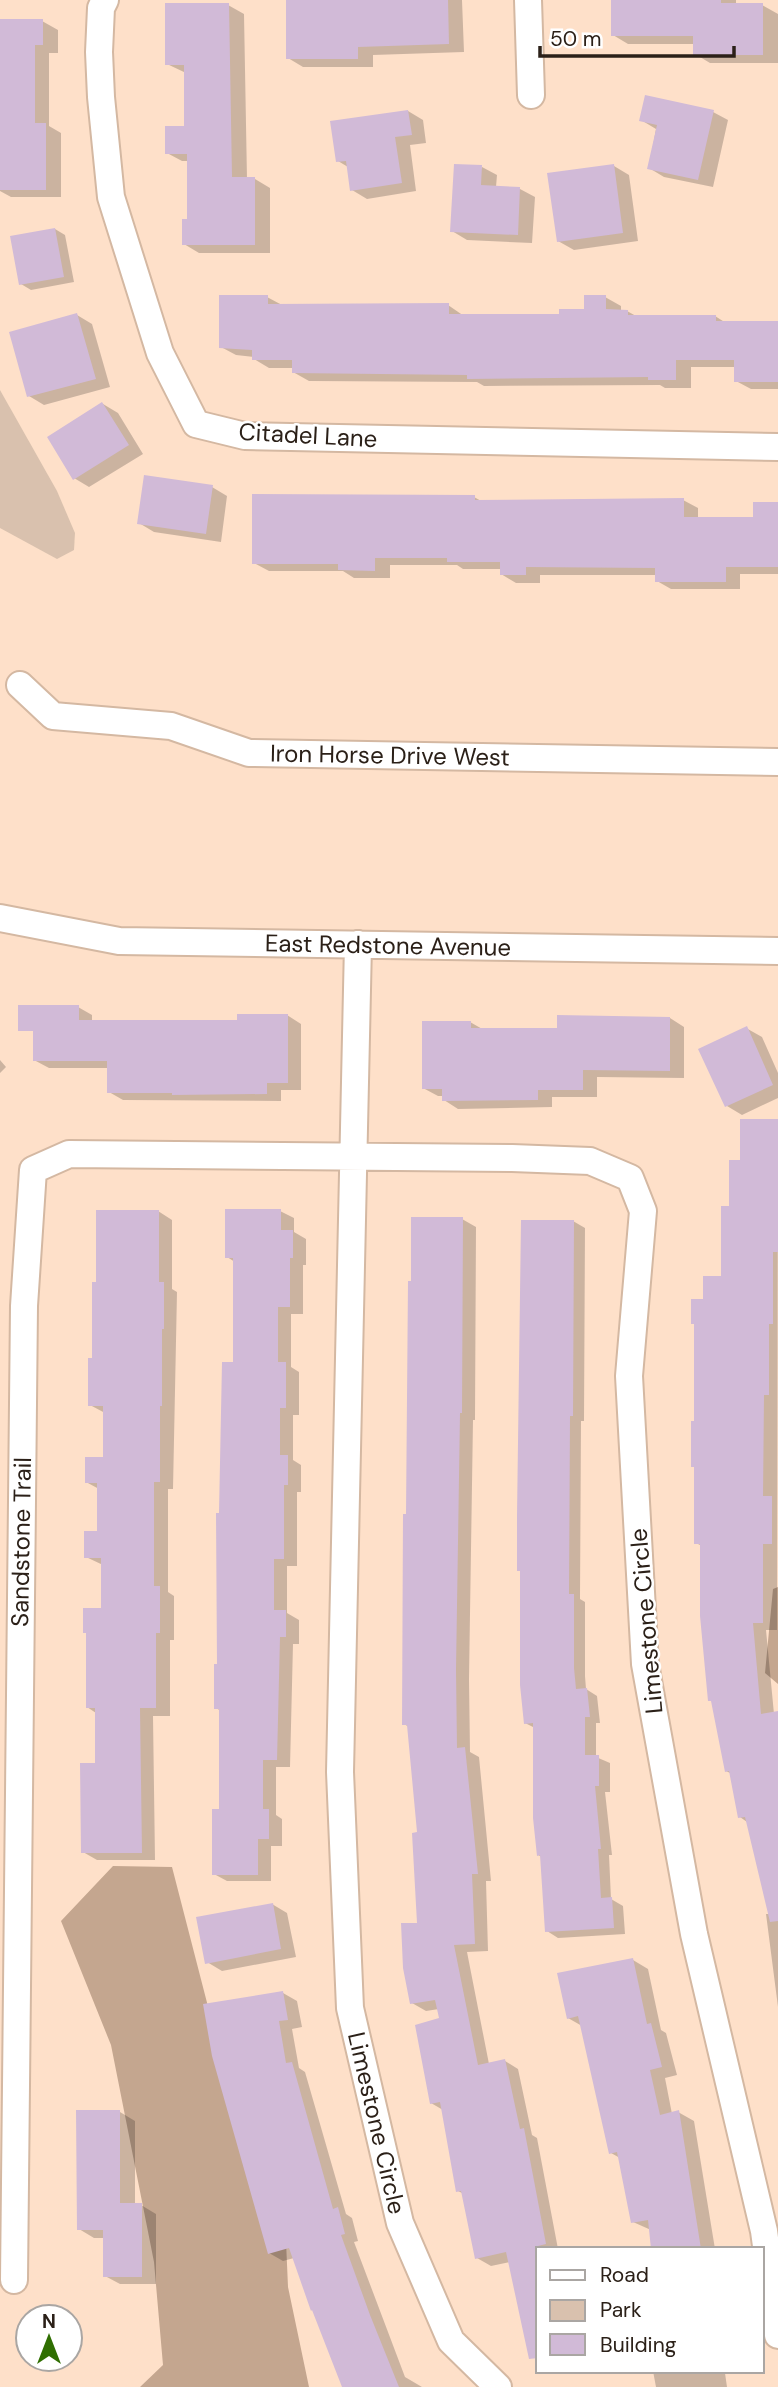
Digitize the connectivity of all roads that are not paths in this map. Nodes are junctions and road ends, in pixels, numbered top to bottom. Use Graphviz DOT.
graph roads {
  1 [pos="105,0"];
  2 [pos="528,0"];
  3 [pos="531,94"];
  4 [pos="778,447"];
  5 [pos="20,685"];
  6 [pos="778,762"];
  7 [pos="0,918"];
  8 [pos="358,944"];
  9 [pos="778,951"];
  10 [pos="354,1158"];
  11 [pos="8,1975"];
  12 [pos="14,2280"];
  13 [pos="778,2335"];
  14 [pos="498,2387"];
  1 -- 4 [label="street, Citadel Lane"];
  2 -- 3 [label="street"];
  5 -- 6 [label="street, Iron Horse Drive West"];
  7 -- 8 [label="street, East Redstone Avenue"];
  8 -- 9 [label="street, East Redstone Avenue"];
  8 -- 10 [label="street, Limestone Circle"];
  10 -- 11 [label="street, Sandstone Trail"];
  10 -- 13 [label="street, Limestone Circle"];
  10 -- 14 [label="street, Limestone Circle"];
  11 -- 12 [label="street, Sandstone Trail"];
}
